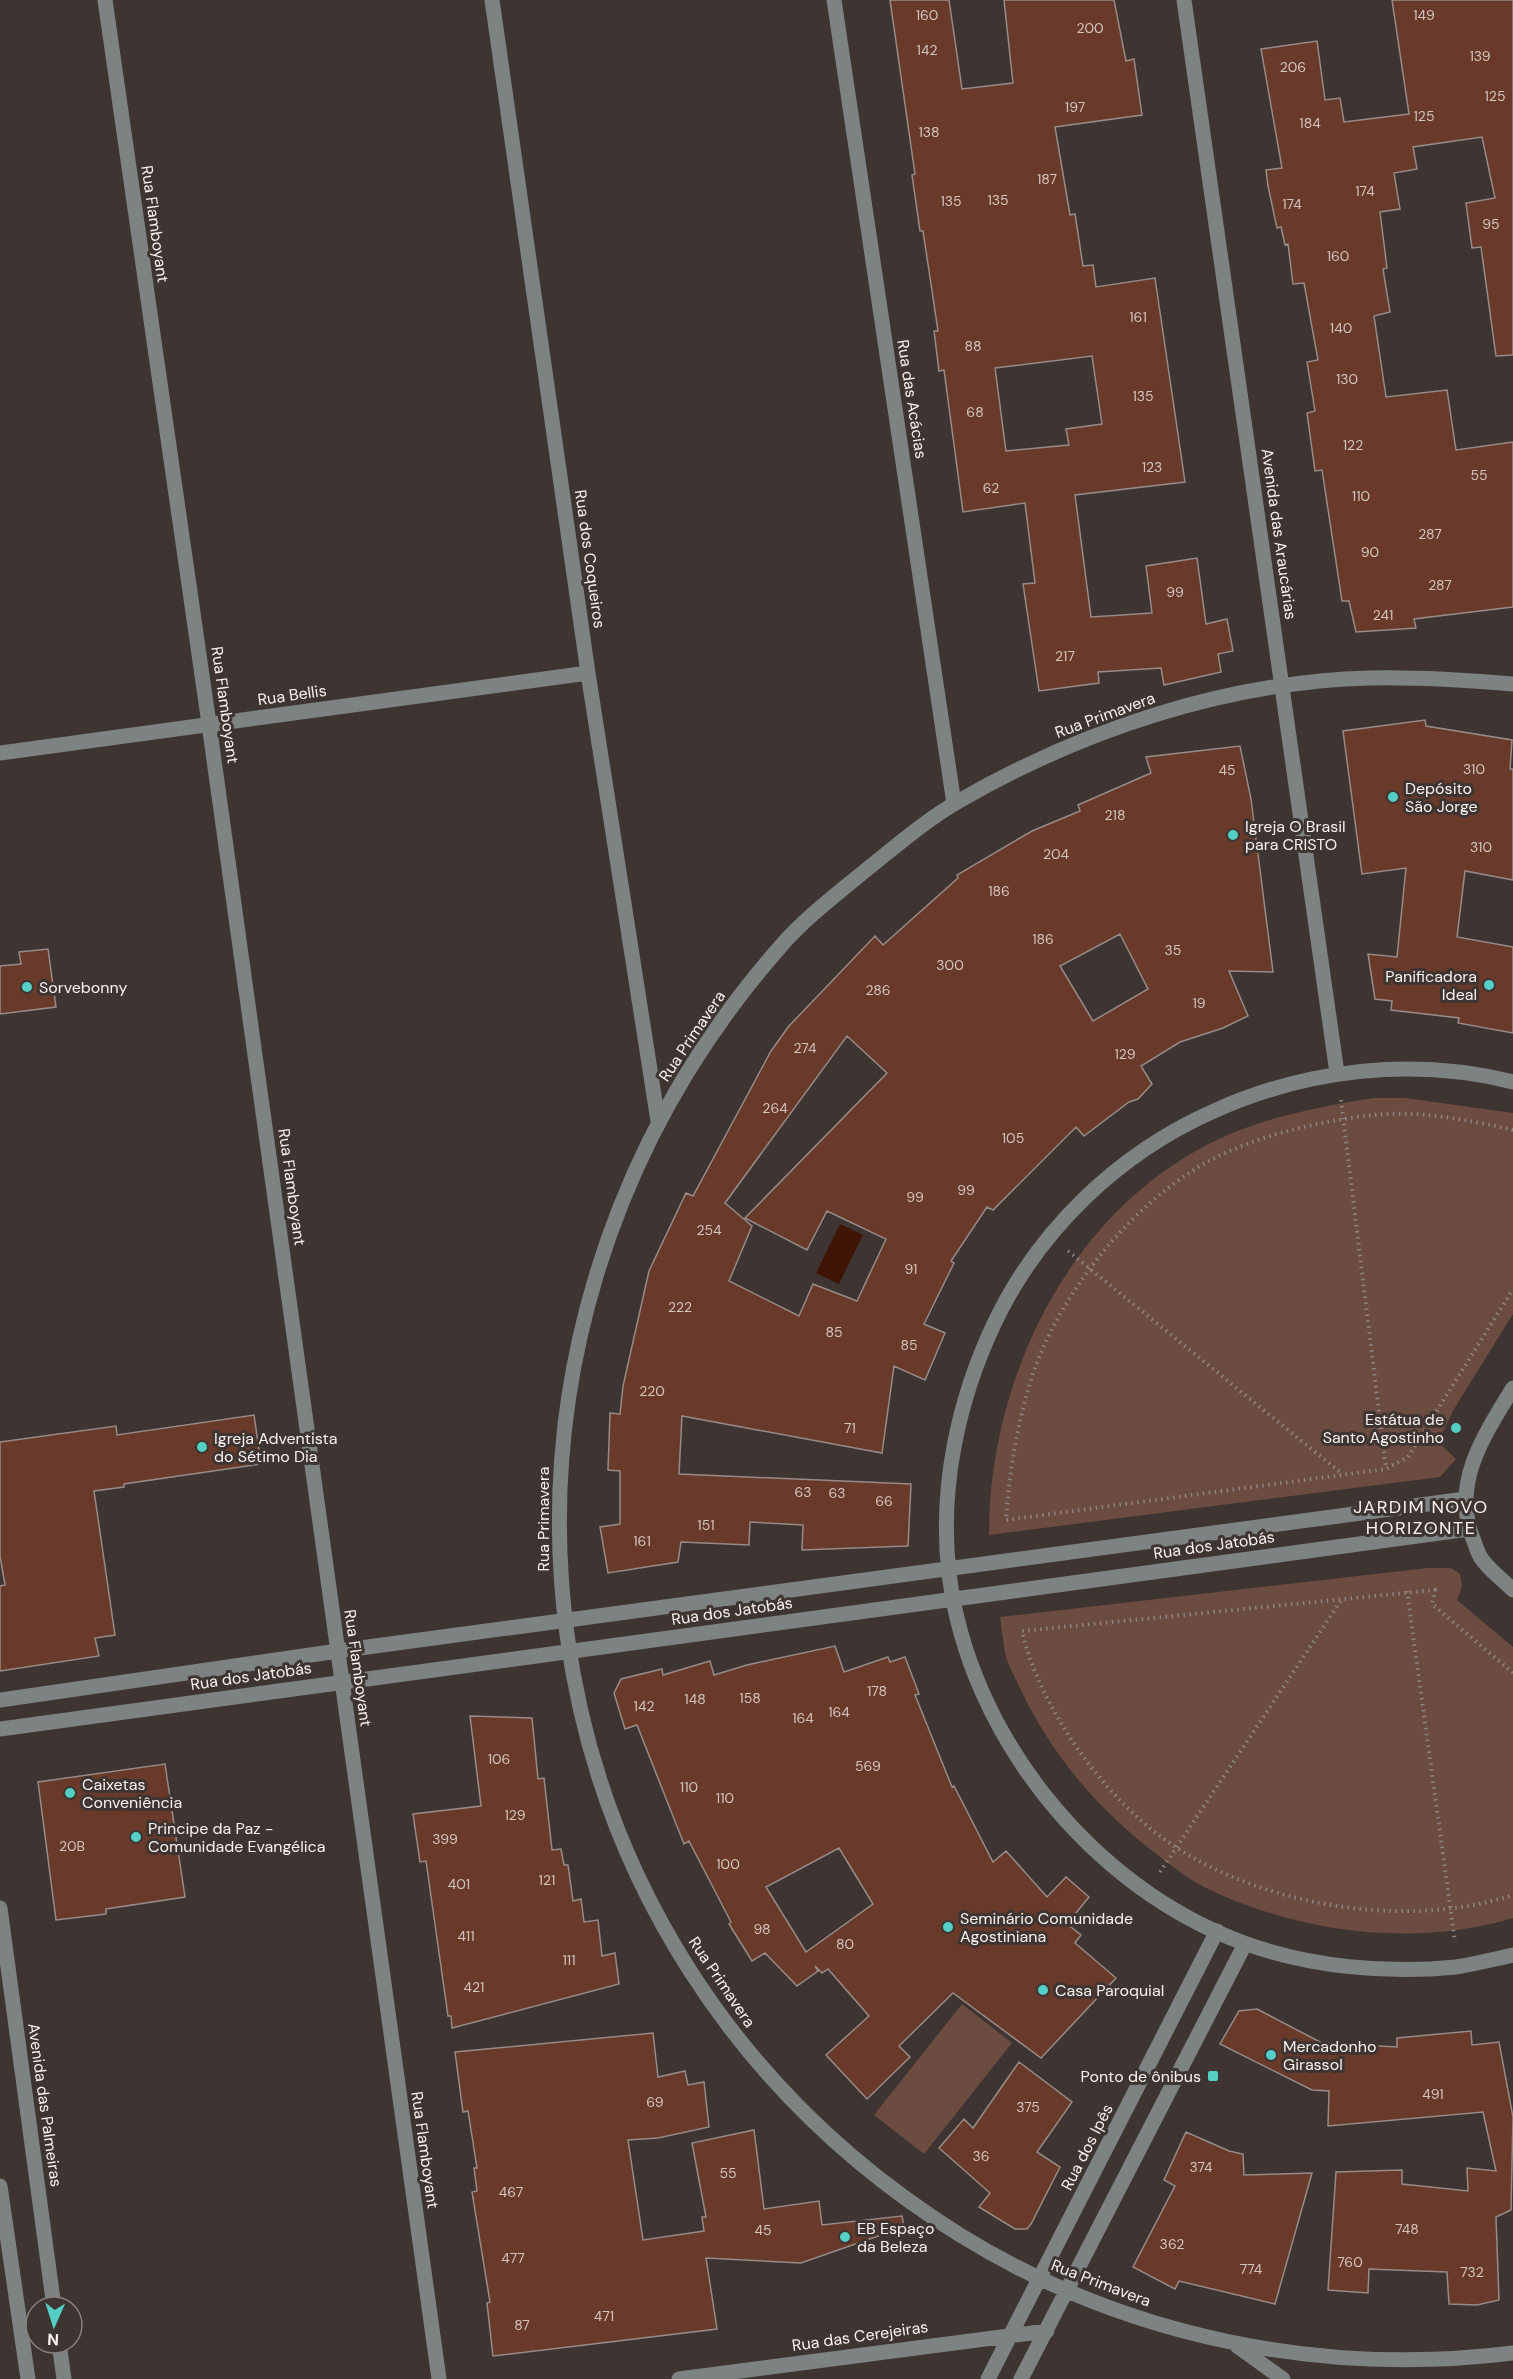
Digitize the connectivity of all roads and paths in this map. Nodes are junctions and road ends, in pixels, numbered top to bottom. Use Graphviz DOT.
graph roads {
  1 [pos="105,0"];
  2 [pos="492,0"];
  3 [pos="834,0"];
  4 [pos="1184,0"];
  5 [pos="588,673"];
  6 [pos="1513,684"];
  7 [pos="1283,686"];
  8 [pos="210,724"];
  9 [pos="0,753"];
  10 [pos="954,804"];
  11 [pos="1337,1072"];
  12 [pos="1513,1083"];
  13 [pos="1344,1120"];
  14 [pos="658,1122"];
  15 [pos="1513,1130"];
  16 [pos="1048,1236"];
  17 [pos="1090,1269"];
  18 [pos="1513,1288"];
  19 [pos="1513,1388"];
  20 [pos="1386,1469"];
  21 [pos="1342,1474"];
  22 [pos="1465,1499"];
  23 [pos="1469,1529"];
  24 [pos="948,1569"];
  25 [pos="1513,1590"];
  26 [pos="1407,1591"];
  27 [pos="1343,1598"];
  28 [pos="953,1599"];
  29 [pos="565,1621"];
  30 [pos="338,1651"];
  31 [pos="568,1652"];
  32 [pos="1513,1673"];
  33 [pos="342,1682"];
  34 [pos="0,1700"];
  35 [pos="0,1729"];
  36 [pos="1176,1847"];
  37 [pos="1147,1892"];
  38 [pos="1513,1895"];
  39 [pos="0,1908"];
  40 [pos="1449,1909"];
  41 [pos="1217,1931"];
  42 [pos="1245,1944"];
  43 [pos="1513,1955"];
  44 [pos="1458,1966"];
  45 [pos="0,2186"];
  46 [pos="1040,2279"];
  47 [pos="1067,2291"];
  48 [pos="52,2295"];
  49 [pos="1047,2331"];
  50 [pos="1011,2334"];
  51 [pos="1235,2344"];
  52 [pos="1513,2353"];
  53 [pos="61,2355"];
  54 [pos="28,2379"];
  55 [pos="64,2379"];
  56 [pos="439,2379"];
  57 [pos="679,2379"];
  58 [pos="988,2379"];
  59 [pos="1020,2379"];
  60 [pos="1283,2379"];
  1 -- 8 [label="street, Rua Flamboyant"];
  2 -- 5 [label="street, Rua dos Coqueiros"];
  3 -- 10 [label="street, Rua das Acácias"];
  4 -- 7 [label="street, Avenida das Araucárias"];
  5 -- 8 [label="street, Rua Bellis"];
  5 -- 14 [label="street, Rua dos Coqueiros"];
  6 -- 7 [label="street, Rua Primavera"];
  7 -- 10 [label="street, Rua Primavera"];
  7 -- 11 [label="street, Avenida das Araucárias"];
  8 -- 9 [label="street, Rua Bellis"];
  8 -- 30 [label="street, Rua Flamboyant"];
  10 -- 14 [label="street, Rua Primavera"];
  11 -- 12 [label="street"];
  11 -- 13 [label="path"];
  11 -- 16 [label="street"];
  13 -- 15 [label="path"];
  13 -- 17 [label="path"];
  13 -- 20 [label="path"];
  14 -- 29 [label="street, Rua Primavera"];
  16 -- 17 [label="path"];
  16 -- 24 [label="street"];
  17 -- 21 [label="path"];
  17 -- 21 [label="path"];
  18 -- 20 [label="path"];
  19 -- 22 [label="street"];
  20 -- 21 [label="path"];
  22 -- 23 [label="street"];
  22 -- 24 [label="street, Rua dos Jatobás"];
  23 -- 25 [label="street"];
  23 -- 28 [label="street, Rua dos Jatobás"];
  24 -- 28 [label="street"];
  24 -- 29 [label="street, Rua dos Jatobás"];
  26 -- 27 [label="path"];
  26 -- 32 [label="path"];
  26 -- 40 [label="path"];
  27 -- 36 [label="path"];
  27 -- 36 [label="path"];
  28 -- 31 [label="street, Rua dos Jatobás"];
  28 -- 37 [label="street"];
  29 -- 30 [label="street, Rua dos Jatobás"];
  29 -- 31 [label="street, Rua Primavera"];
  30 -- 33 [label="street, Rua Flamboyant"];
  30 -- 34 [label="street, Rua dos Jatobás"];
  31 -- 33 [label="street, Rua dos Jatobás"];
  31 -- 46 [label="street, Rua Primavera"];
  33 -- 35 [label="street, Rua dos Jatobás"];
  33 -- 56 [label="street, Rua Flamboyant"];
  36 -- 37 [label="path"];
  36 -- 40 [label="path"];
  37 -- 41 [label="street"];
  38 -- 40 [label="path"];
  39 -- 48 [label="street, Avenida das Palmeiras"];
  40 -- 44 [label="path"];
  41 -- 42 [label="street"];
  41 -- 46 [label="street, Rua dos Ipês"];
  42 -- 44 [label="street"];
  42 -- 47 [label="street"];
  43 -- 44 [label="street"];
  45 -- 54 [label="street"];
  46 -- 47 [label="street, Rua Primavera"];
  46 -- 50 [label="street, Rua dos Ipês"];
  47 -- 49 [label="street"];
  47 -- 51 [label="street, Rua Primavera"];
  49 -- 50 [label="street, Rua das Cerejeiras"];
  49 -- 59 [label="street"];
  50 -- 57 [label="street, Rua das Cerejeiras"];
  50 -- 58 [label="street, Rua dos Ipês"];
  51 -- 52 [label="street, Rua Primavera"];
  51 -- 60 [label="street"];
  53 -- 55 [label="street"];
}
